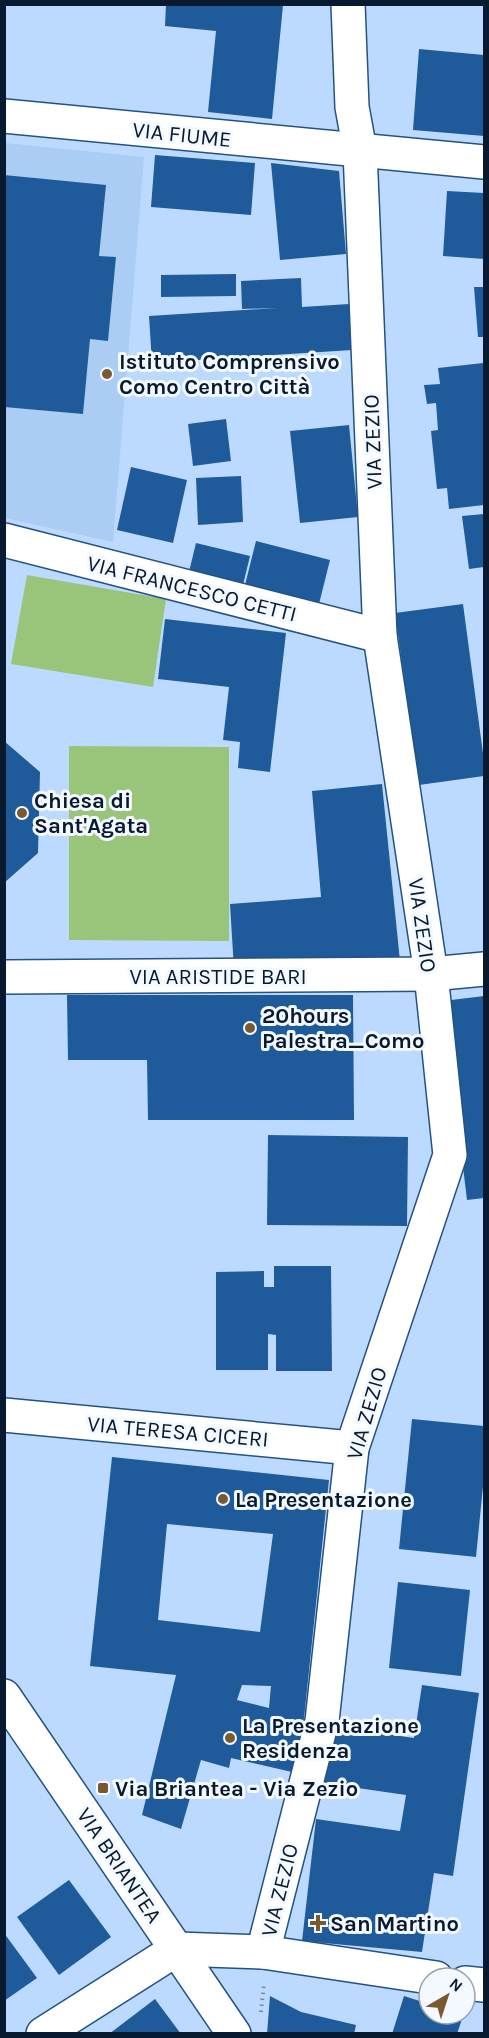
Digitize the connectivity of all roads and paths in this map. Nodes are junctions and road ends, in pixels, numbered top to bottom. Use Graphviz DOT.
graph roads {
  1 [pos="348,4"];
  2 [pos="4,116"];
  3 [pos="360,151"];
  4 [pos="484,162"];
  5 [pos="4,540"];
  6 [pos="380,636"];
  7 [pos="484,969"];
  8 [pos="431,974"];
  9 [pos="4,977"];
  10 [pos="4,1415"];
  11 [pos="352,1448"];
  12 [pos="4,1696"];
  13 [pos="177,1948"];
  14 [pos="265,1952"];
  15 [pos="417,1975"];
  16 [pos="247,2027"];
  17 [pos="43,2034"];
  1 -- 3 [label="street, VIA ZEZIO"];
  2 -- 3 [label="street, VIA FIUME"];
  3 -- 4 [label="street, VIA FIUME"];
  3 -- 6 [label="street, VIA ZEZIO"];
  5 -- 6 [label="street, VIA FRANCESCO CETTI"];
  6 -- 8 [label="street, VIA ZEZIO"];
  7 -- 8 [label="street, VIA ARISTIDE BARI"];
  8 -- 9 [label="street, VIA ARISTIDE BARI"];
  8 -- 11 [label="street, VIA ZEZIO"];
  10 -- 11 [label="street, VIA TERESA CICERI"];
  11 -- 14 [label="street, VIA ZEZIO"];
  12 -- 13 [label="street, VIA BRIANTEA"];
  13 -- 14 [label="street, VIA ZEZIO"];
  13 -- 16 [label="street, VIA BRIANTEA"];
  13 -- 17 [label="street"];
  14 -- 15 [label="street"];
  14 -- 16 [label="path"];
}
